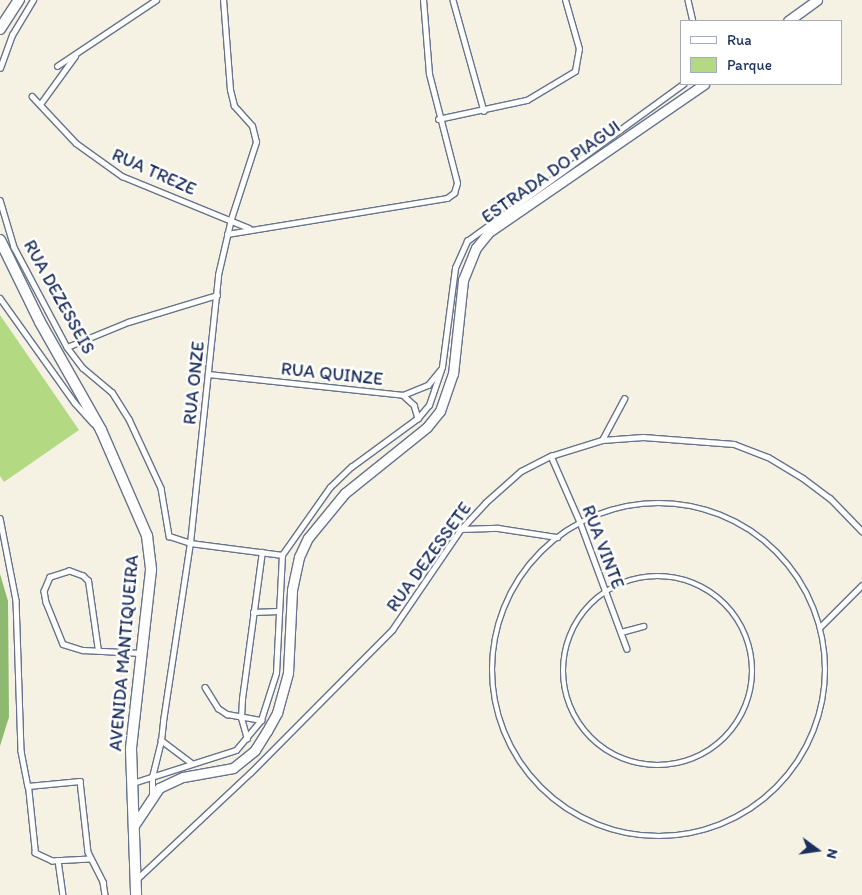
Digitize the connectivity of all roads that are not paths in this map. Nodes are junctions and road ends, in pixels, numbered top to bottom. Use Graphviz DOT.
graph roads {
  1 [pos="19,0"];
  2 [pos="33,0"];
  3 [pos="156,0"];
  4 [pos="223,0"];
  5 [pos="423,0"];
  6 [pos="453,0"];
  7 [pos="565,0"];
  8 [pos="688,0"];
  9 [pos="817,0"];
  10 [pos="693,20"];
  11 [pos="789,20"];
  12 [pos="0,29"];
  13 [pos="78,53"];
  14 [pos="57,66"];
  15 [pos="0,68"];
  16 [pos="682,85"];
  17 [pos="703,85"];
  18 [pos="32,96"];
  19 [pos="41,103"];
  20 [pos="484,111"];
  21 [pos="438,119"];
  22 [pos="0,200"];
  23 [pos="231,219"];
  24 [pos="249,228"];
  25 [pos="227,234"];
  26 [pos="0,240"];
  27 [pos="217,295"];
  28 [pos="0,298"];
  29 [pos="67,347"];
  30 [pos="442,367"];
  31 [pos="208,374"];
  32 [pos="403,395"];
  33 [pos="624,399"];
  34 [pos="418,418"];
  35 [pos="101,430"];
  36 [pos="602,440"];
  37 [pos="551,456"];
  38 [pos="0,518"];
  39 [pos="580,522"];
  40 [pos="462,528"];
  41 [pos="862,532"];
  42 [pos="557,537"];
  43 [pos="190,543"];
  44 [pos="262,552"];
  45 [pos="282,555"];
  46 [pos="862,585"];
  47 [pos="605,590"];
  48 [pos="279,611"];
  49 [pos="253,612"];
  50 [pos="643,626"];
  51 [pos="820,627"];
  52 [pos="621,632"];
  53 [pos="627,649"];
  54 [pos="98,651"];
  55 [pos="142,653"];
  56 [pos="205,687"];
  57 [pos="241,718"];
  58 [pos="260,720"];
  59 [pos="247,739"];
  60 [pos="161,741"];
  61 [pos="192,764"];
  62 [pos="152,777"];
  63 [pos="130,784"];
  64 [pos="28,786"];
  65 [pos="152,797"];
  66 [pos="132,829"];
  67 [pos="90,859"];
  68 [pos="58,860"];
  69 [pos="134,882"];
  70 [pos="63,895"];
  71 [pos="105,895"];
  72 [pos="136,895"];
  1 -- 12 [label="street"];
  2 -- 15 [label="lane"];
  3 -- 13 [label="lane"];
  4 -- 23 [label="lane, RUA ONZE"];
  5 -- 21 [label="lane"];
  6 -- 20 [label="lane"];
  7 -- 20 [label="lane"];
  8 -- 10 [label="lane"];
  9 -- 11 [label="street"];
  13 -- 14 [label="lane"];
  13 -- 19 [label="lane"];
  16 -- 30 [label="lane"];
  17 -- 65 [label="street, ESTRADA DO PIAGUI"];
  18 -- 19 [label="lane, RUA TREZE"];
  19 -- 23 [label="lane, RUA TREZE"];
  20 -- 21 [label="lane"];
  21 -- 24 [label="lane"];
  22 -- 29 [label="lane, RUA DEZESSEIS"];
  23 -- 24 [label="lane, RUA TREZE"];
  23 -- 25 [label="lane, RUA ONZE"];
  24 -- 25 [label="lane"];
  25 -- 27 [label="lane, RUA ONZE"];
  26 -- 35 [label="street, AVENIDA MANTIQUEIRA"];
  27 -- 29 [label="lane"];
  27 -- 31 [label="lane, RUA ONZE"];
  28 -- 35 [label="lane"];
  29 -- 43 [label="lane, RUA DEZESSEIS"];
  30 -- 32 [label="lane, RUA QUINZE"];
  30 -- 34 [label="lane"];
  31 -- 32 [label="lane, RUA QUINZE"];
  31 -- 43 [label="lane, RUA ONZE"];
  32 -- 34 [label="lane"];
  33 -- 36 [label="lane"];
  34 -- 45 [label="lane"];
  35 -- 55 [label="street, AVENIDA MANTIQUEIRA"];
  36 -- 37 [label="lane, RUA DEZESSETE"];
  36 -- 41 [label="lane, RUA DEZESSETE"];
  37 -- 39 [label="lane, RUA VINTE"];
  37 -- 40 [label="lane, RUA DEZESSETE"];
  38 -- 64 [label="lane"];
  39 -- 42 [label="lane"];
  39 -- 47 [label="lane, RUA VINTE"];
  39 -- 51 [label="lane"];
  40 -- 42 [label="lane"];
  40 -- 69 [label="lane, RUA DEZESSETE"];
  42 -- 51 [label="lane"];
  43 -- 44 [label="lane, RUA DEZESSEIS"];
  43 -- 60 [label="lane, RUA ONZE"];
  44 -- 45 [label="lane, RUA DEZESSEIS"];
  44 -- 49 [label="lane"];
  45 -- 48 [label="lane"];
  46 -- 51 [label="lane"];
  47 -- 47 [label="lane"];
  47 -- 52 [label="lane, RUA VINTE"];
  48 -- 49 [label="lane"];
  48 -- 58 [label="lane"];
  49 -- 57 [label="lane"];
  50 -- 52 [label="lane"];
  52 -- 53 [label="lane, RUA VINTE"];
  54 -- 54 [label="lane"];
  54 -- 55 [label="lane"];
  55 -- 63 [label="street, AVENIDA MANTIQUEIRA"];
  56 -- 57 [label="lane"];
  57 -- 58 [label="lane"];
  57 -- 59 [label="lane"];
  58 -- 59 [label="lane"];
  59 -- 61 [label="lane"];
  60 -- 61 [label="lane"];
  60 -- 62 [label="lane, RUA ONZE"];
  61 -- 62 [label="lane"];
  62 -- 63 [label="lane"];
  62 -- 65 [label="lane, RUA ONZE"];
  63 -- 66 [label="street, AVENIDA MANTIQUEIRA"];
  64 -- 67 [label="lane"];
  64 -- 68 [label="lane"];
  65 -- 66 [label="street, ESTRADA DO PIAGUI"];
  66 -- 69 [label="street, AVENIDA MANTIQUEIRA"];
  67 -- 68 [label="lane"];
  67 -- 71 [label="lane"];
  68 -- 70 [label="lane"];
  69 -- 72 [label="street, AVENIDA MANTIQUEIRA"];
}
